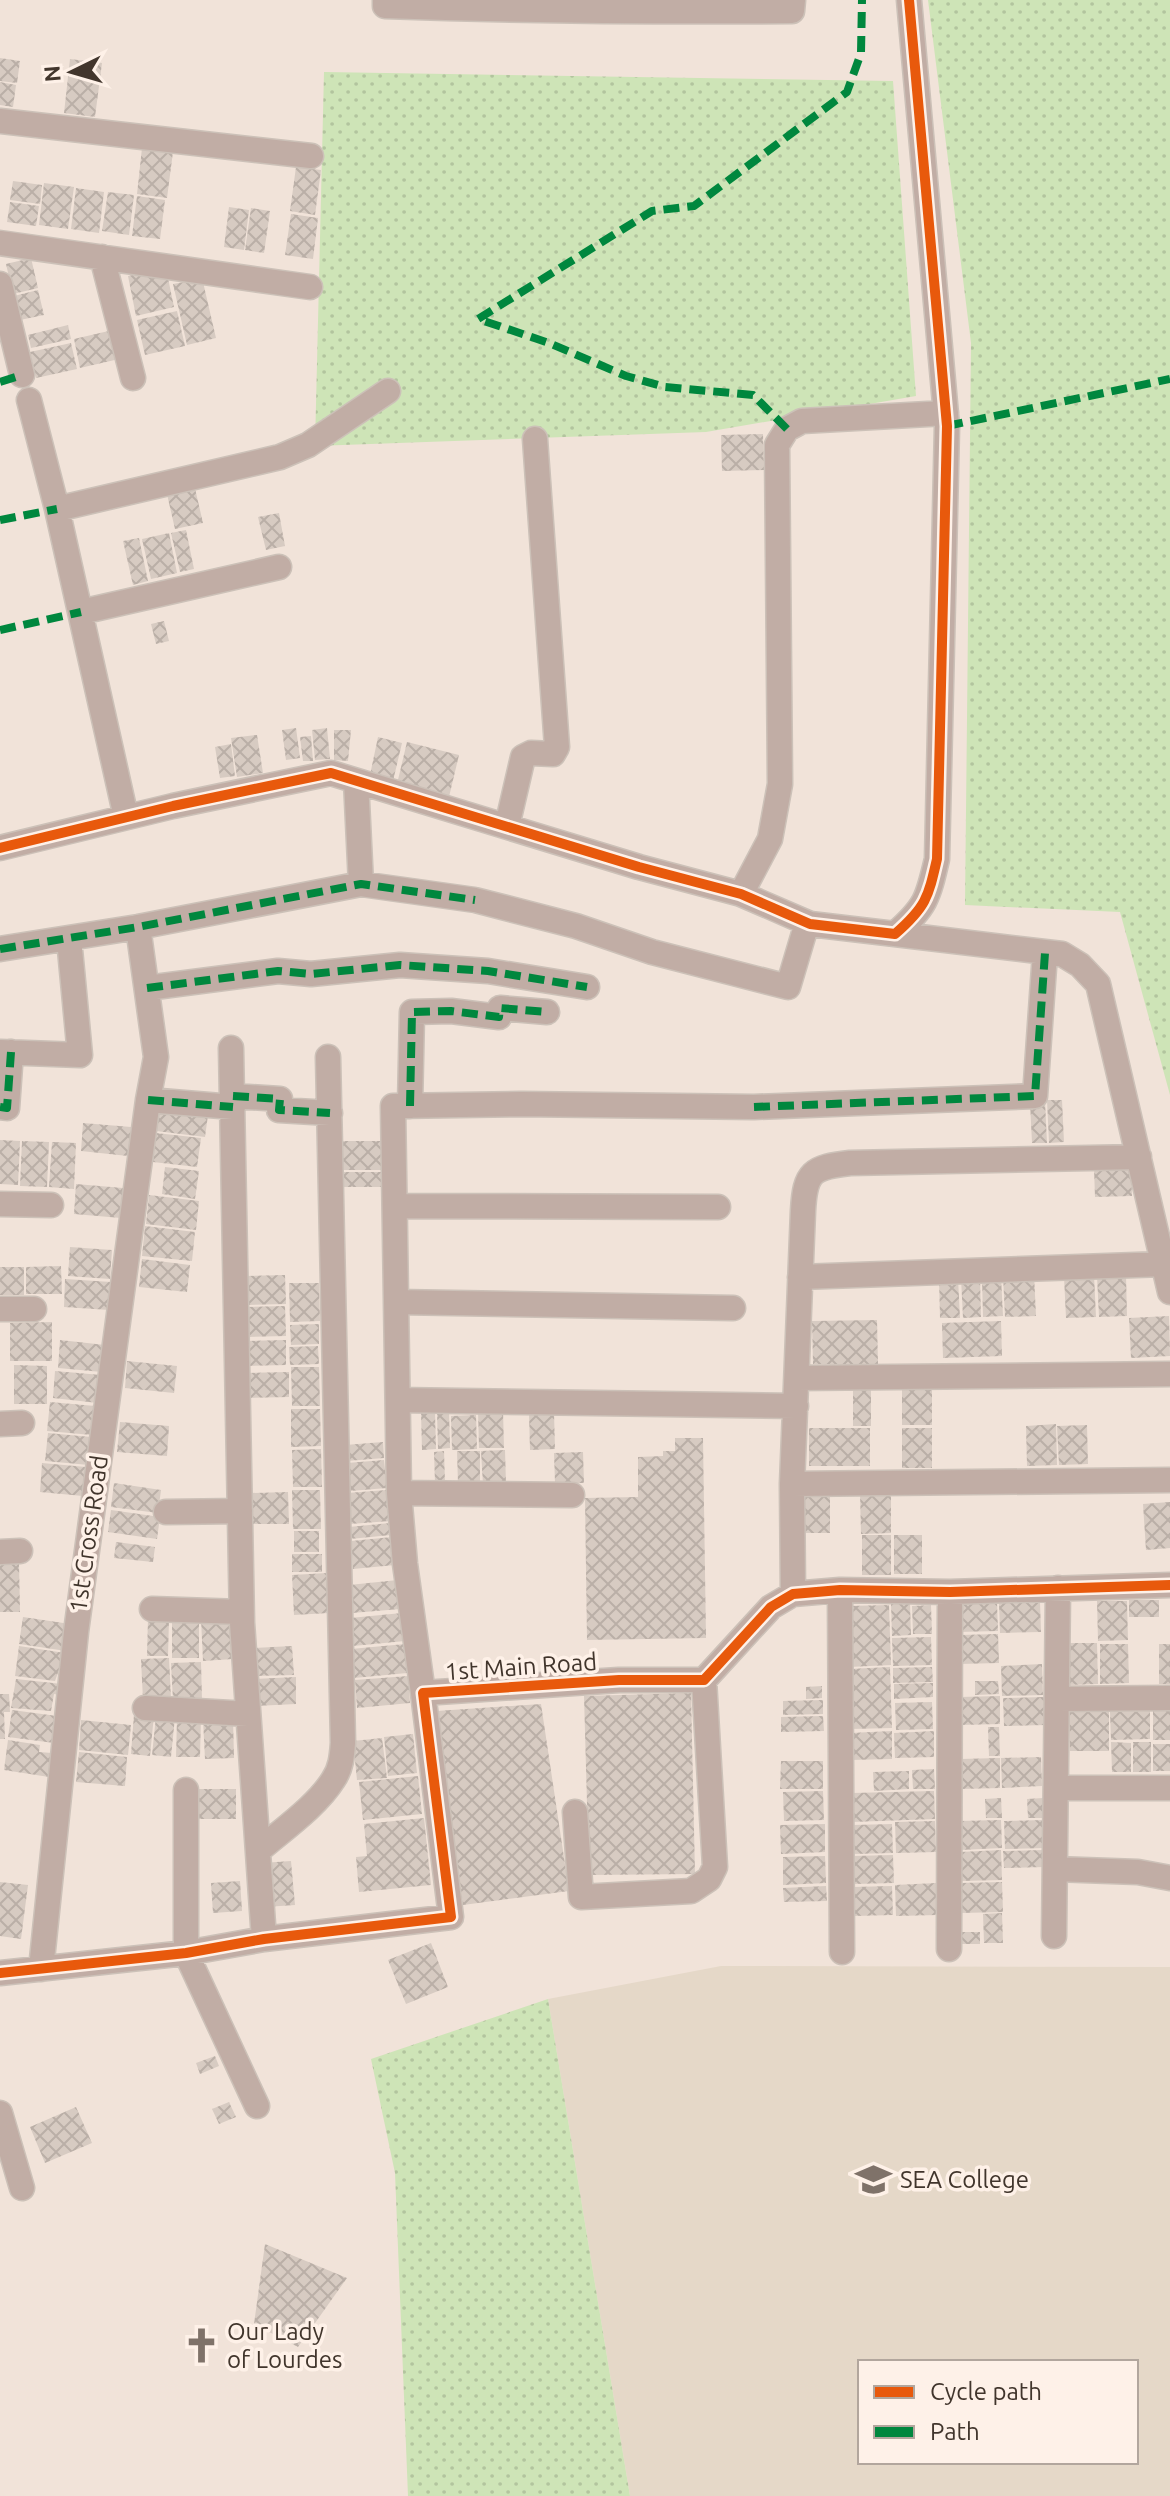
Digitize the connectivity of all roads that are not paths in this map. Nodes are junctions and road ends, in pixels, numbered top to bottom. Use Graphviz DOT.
graph roads {
  1 [pos="385,0"];
  2 [pos="793,0"];
  3 [pos="909,0"];
  4 [pos="0,121"];
  5 [pos="311,156"];
  6 [pos="0,243"];
  7 [pos="102,257"];
  8 [pos="0,284"];
  9 [pos="310,287"];
  10 [pos="22,375"];
  11 [pos="133,378"];
  12 [pos="388,391"];
  13 [pos="29,400"];
  14 [pos="946,413"];
  15 [pos="535,439"];
  16 [pos="57,509"];
  17 [pos="279,567"];
  18 [pos="81,612"];
  19 [pos="356,781"];
  20 [pos="126,817"];
  21 [pos="507,826"];
  22 [pos="0,848"];
  23 [pos="361,884"];
  24 [pos="741,894"];
  25 [pos="807,923"];
  26 [pos="138,927"];
  27 [pos="895,934"];
  28 [pos="69,939"];
  29 [pos="0,949"];
  30 [pos="1045,953"];
  31 [pos="587,987"];
  32 [pos="147,988"];
  33 [pos="547,1012"];
  34 [pos="231,1048"];
  35 [pos="5,1052"];
  36 [pos="328,1057"];
  37 [pos="148,1100"];
  38 [pos="233,1102"];
  39 [pos="410,1106"];
  40 [pos="0,1107"];
  41 [pos="330,1113"];
  42 [pos="1139,1157"];
  43 [pos="0,1204"];
  44 [pos="51,1205"];
  45 [pos="395,1206"];
  46 [pos="718,1207"];
  47 [pos="1164,1264"];
  48 [pos="800,1277"];
  49 [pos="1170,1292"];
  50 [pos="397,1302"];
  51 [pos="733,1308"];
  52 [pos="0,1309"];
  53 [pos="34,1309"];
  54 [pos="1170,1374"];
  55 [pos="797,1378"];
  56 [pos="398,1400"];
  57 [pos="796,1406"];
  58 [pos="1170,1480"];
  59 [pos="792,1484"];
  60 [pos="399,1493"];
  61 [pos="572,1495"];
  62 [pos="240,1511"];
  63 [pos="166,1512"];
  64 [pos="1170,1585"];
  65 [pos="1058,1588"];
  66 [pos="840,1590"];
  67 [pos="950,1592"];
  68 [pos="793,1594"];
  69 [pos="152,1609"];
  70 [pos="241,1612"];
  71 [pos="704,1680"];
  72 [pos="423,1693"];
  73 [pos="1170,1698"];
  74 [pos="1057,1699"];
  75 [pos="145,1708"];
  76 [pos="248,1714"];
  77 [pos="1056,1788"];
  78 [pos="1170,1788"];
  79 [pos="186,1790"];
  80 [pos="575,1812"];
  81 [pos="258,1851"];
  82 [pos="1055,1869"];
  83 [pos="1170,1878"];
  84 [pos="1054,1936"];
  85 [pos="264,1939"];
  86 [pos="949,1949"];
  87 [pos="842,1952"];
  88 [pos="186,1953"];
  89 [pos="41,1969"];
  90 [pos="0,1973"];
  91 [pos="257,2106"];
  92 [pos="0,2113"];
  93 [pos="22,2188"];
  1 -- 2 [label="street"];
  3 -- 14 [label="street"];
  4 -- 5 [label="street"];
  6 -- 7 [label="street"];
  7 -- 9 [label="street"];
  7 -- 11 [label="street"];
  8 -- 10 [label="street"];
  12 -- 16 [label="street"];
  13 -- 16 [label="street"];
  14 -- 24 [label="street"];
  14 -- 27 [label="street"];
  15 -- 21 [label="street"];
  16 -- 18 [label="street"];
  17 -- 18 [label="street"];
  18 -- 20 [label="street"];
  19 -- 20 [label="street"];
  19 -- 21 [label="street"];
  19 -- 23 [label="street"];
  20 -- 22 [label="street"];
  21 -- 24 [label="street"];
  23 -- 25 [label="street"];
  23 -- 26 [label="street"];
  24 -- 25 [label="street"];
  25 -- 27 [label="street"];
  26 -- 28 [label="street"];
  26 -- 32 [label="street, 1st Cross Road"];
  27 -- 30 [label="street"];
  28 -- 29 [label="street"];
  28 -- 35 [label="street"];
  30 -- 39 [label="street"];
  30 -- 42 [label="street"];
  31 -- 32 [label="street"];
  32 -- 37 [label="street, 1st Cross Road"];
  33 -- 39 [label="street"];
  34 -- 38 [label="street"];
  35 -- 40 [label="street"];
  36 -- 41 [label="street"];
  37 -- 38 [label="street"];
  37 -- 89 [label="street, 1st Cross Road"];
  38 -- 41 [label="street"];
  38 -- 62 [label="street"];
  39 -- 45 [label="street"];
  41 -- 81 [label="street"];
  42 -- 47 [label="street"];
  42 -- 48 [label="street"];
  43 -- 44 [label="street"];
  45 -- 46 [label="street"];
  45 -- 50 [label="street"];
  47 -- 48 [label="street"];
  47 -- 49 [label="street"];
  48 -- 55 [label="street"];
  50 -- 51 [label="street"];
  50 -- 56 [label="street"];
  52 -- 53 [label="street"];
  54 -- 55 [label="street"];
  55 -- 57 [label="street"];
  56 -- 57 [label="street"];
  56 -- 60 [label="street"];
  57 -- 59 [label="street"];
  58 -- 59 [label="street"];
  59 -- 68 [label="street"];
  60 -- 61 [label="street"];
  60 -- 72 [label="street"];
  62 -- 63 [label="street"];
  62 -- 70 [label="street"];
  64 -- 65 [label="street"];
  65 -- 67 [label="street"];
  65 -- 74 [label="street"];
  66 -- 67 [label="street"];
  66 -- 68 [label="street"];
  66 -- 87 [label="street"];
  67 -- 86 [label="street"];
  68 -- 71 [label="street"];
  69 -- 70 [label="street"];
  70 -- 76 [label="street"];
  71 -- 72 [label="street, 1st Main Road"];
  71 -- 80 [label="street"];
  72 -- 85 [label="street, 1st Main Road"];
  73 -- 74 [label="street"];
  74 -- 77 [label="street"];
  75 -- 76 [label="street"];
  76 -- 81 [label="street"];
  77 -- 78 [label="street"];
  77 -- 82 [label="street"];
  79 -- 88 [label="street"];
  81 -- 85 [label="street"];
  82 -- 83 [label="street"];
  82 -- 84 [label="street"];
  85 -- 88 [label="street, 1st Main Road"];
  88 -- 89 [label="street, 1st Main Road"];
  88 -- 91 [label="street"];
  89 -- 90 [label="street, 1st Main Road"];
  92 -- 93 [label="street"];
}
